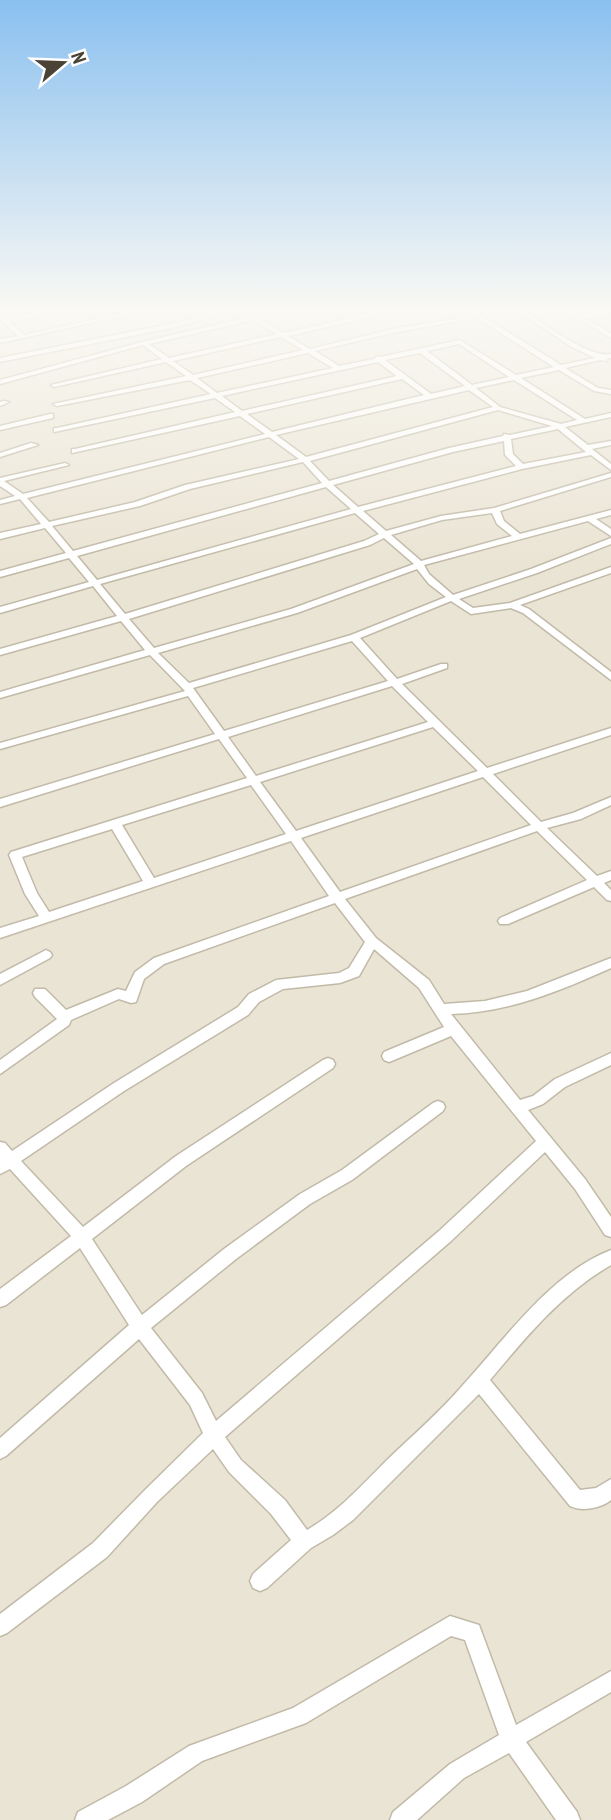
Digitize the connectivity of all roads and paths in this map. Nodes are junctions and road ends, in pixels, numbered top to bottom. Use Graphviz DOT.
graph roads {
  1 [pos="110,394"];
  2 [pos="213,394"];
  3 [pos="218,394"];
  4 [pos="327,394"];
  5 [pos="427,394"];
  6 [pos="439,394"];
  7 [pos="481,394"];
  8 [pos="543,394"];
  9 [pos="430,396"];
  10 [pos="57,404"];
  11 [pos="498,408"];
  12 [pos="243,413"];
  13 [pos="611,415"];
  14 [pos="50,416"];
  15 [pos="582,420"];
  16 [pos="558,425"];
  17 [pos="0,428"];
  18 [pos="57,430"];
  19 [pos="272,436"];
  20 [pos="508,436"];
  21 [pos="611,443"];
  22 [pos="34,445"];
  23 [pos="75,450"];
  24 [pos="588,450"];
  25 [pos="0,455"];
  26 [pos="303,457"];
  27 [pos="65,465"];
  28 [pos="521,467"];
  29 [pos="611,468"];
  30 [pos="611,475"];
  31 [pos="0,481"];
  32 [pos="326,483"];
  33 [pos="22,497"];
  34 [pos="0,502"];
  35 [pos="356,510"];
  36 [pos="495,510"];
  37 [pos="611,512"];
  38 [pos="591,519"];
  39 [pos="46,524"];
  40 [pos="611,533"];
  41 [pos="385,534"];
  42 [pos="0,536"];
  43 [pos="518,537"];
  44 [pos="611,541"];
  45 [pos="70,555"];
  46 [pos="418,565"];
  47 [pos="611,570"];
  48 [pos="0,574"];
  49 [pos="96,585"];
  50 [pos="452,598"];
  51 [pos="512,605"];
  52 [pos="0,610"];
  53 [pos="125,618"];
  54 [pos="354,637"];
  55 [pos="150,650"];
  56 [pos="0,652"];
  57 [pos="444,666"];
  58 [pos="611,677"];
  59 [pos="395,682"];
  60 [pos="189,690"];
  61 [pos="0,695"];
  62 [pos="435,723"];
  63 [pos="611,731"];
  64 [pos="220,734"];
  65 [pos="0,746"];
  66 [pos="486,771"];
  67 [pos="256,782"];
  68 [pos="611,801"];
  69 [pos="0,803"];
  70 [pos="115,824"];
  71 [pos="540,826"];
  72 [pos="293,835"];
  73 [pos="611,875"];
  74 [pos="150,882"];
  75 [pos="596,882"];
  76 [pos="611,897"];
  77 [pos="338,899"];
  78 [pos="46,917"];
  79 [pos="504,921"];
  80 [pos="0,933"];
  81 [pos="372,941"];
  82 [pos="46,955"];
  83 [pos="611,963"];
  84 [pos="0,980"];
  85 [pos="40,993"];
  86 [pos="440,1009"];
  87 [pos="64,1017"];
  88 [pos="453,1029"];
  89 [pos="389,1056"];
  90 [pos="611,1059"];
  91 [pos="328,1063"];
  92 [pos="0,1068"];
  93 [pos="438,1107"];
  94 [pos="518,1107"];
  95 [pos="544,1143"];
  96 [pos="3,1158"];
  97 [pos="611,1230"];
  98 [pos="81,1236"];
  99 [pos="611,1257"];
  100 [pos="0,1299"];
  101 [pos="141,1327"];
  102 [pos="479,1380"];
  103 [pos="214,1436"];
  104 [pos="0,1450"];
  105 [pos="611,1488"];
  106 [pos="304,1541"];
  107 [pos="260,1581"];
  108 [pos="0,1626"];
  109 [pos="611,1681"];
  110 [pos="511,1738"];
  111 [pos="86,1820"];
  112 [pos="401,1820"];
  113 [pos="569,1820"];
  1 -- 10 [label="street"];
  2 -- 18 [label="street"];
  3 -- 12 [label="street"];
  4 -- 12 [label="street"];
  5 -- 9 [label="street"];
  6 -- 9 [label="street"];
  7 -- 11 [label="street"];
  8 -- 15 [label="street"];
  9 -- 19 [label="street"];
  11 -- 16 [label="street"];
  11 -- 26 [label="street"];
  12 -- 19 [label="street"];
  12 -- 23 [label="street"];
  13 -- 15 [label="street"];
  14 -- 17 [label="street"];
  15 -- 16 [label="street"];
  16 -- 20 [label="street"];
  16 -- 24 [label="street"];
  19 -- 26 [label="street"];
  19 -- 33 [label="street"];
  20 -- 28 [label="street"];
  20 -- 32 [label="street"];
  21 -- 24 [label="street"];
  22 -- 25 [label="street"];
  24 -- 28 [label="street"];
  24 -- 29 [label="street"];
  26 -- 32 [label="street"];
  26 -- 39 [label="street"];
  27 -- 31 [label="street"];
  28 -- 35 [label="street"];
  30 -- 36 [label="street"];
  31 -- 33 [label="street"];
  32 -- 35 [label="street"];
  32 -- 45 [label="street"];
  33 -- 34 [label="street"];
  33 -- 39 [label="street"];
  35 -- 41 [label="street"];
  35 -- 49 [label="street"];
  36 -- 41 [label="street"];
  36 -- 43 [label="street"];
  37 -- 38 [label="street"];
  38 -- 40 [label="street"];
  38 -- 43 [label="street"];
  39 -- 42 [label="street"];
  39 -- 45 [label="street"];
  41 -- 46 [label="street"];
  41 -- 53 [label="street"];
  43 -- 46 [label="street"];
  44 -- 50 [label="street"];
  45 -- 48 [label="street"];
  45 -- 49 [label="street"];
  46 -- 50 [label="street"];
  46 -- 55 [label="street"];
  47 -- 51 [label="street"];
  49 -- 52 [label="street"];
  49 -- 53 [label="street"];
  50 -- 51 [label="street"];
  50 -- 54 [label="street"];
  51 -- 58 [label="street"];
  53 -- 55 [label="street"];
  53 -- 56 [label="street"];
  54 -- 59 [label="street"];
  54 -- 60 [label="street"];
  55 -- 60 [label="street"];
  55 -- 61 [label="street"];
  57 -- 59 [label="street"];
  59 -- 62 [label="street"];
  59 -- 64 [label="street"];
  60 -- 64 [label="street"];
  60 -- 65 [label="street"];
  62 -- 66 [label="street"];
  62 -- 67 [label="street"];
  63 -- 66 [label="street"];
  64 -- 67 [label="street"];
  64 -- 69 [label="street"];
  66 -- 71 [label="street"];
  66 -- 72 [label="street"];
  67 -- 70 [label="street"];
  67 -- 72 [label="street"];
  68 -- 71 [label="street"];
  70 -- 74 [label="street"];
  70 -- 78 [label="street"];
  71 -- 75 [label="street"];
  71 -- 77 [label="street"];
  72 -- 74 [label="street"];
  72 -- 77 [label="street"];
  73 -- 75 [label="street"];
  74 -- 78 [label="street"];
  75 -- 76 [label="street"];
  75 -- 79 [label="street"];
  77 -- 81 [label="street"];
  77 -- 87 [label="street"];
  78 -- 80 [label="street"];
  81 -- 86 [label="street"];
  81 -- 96 [label="street"];
  82 -- 84 [label="street"];
  83 -- 86 [label="street"];
  85 -- 87 [label="street"];
  86 -- 88 [label="street"];
  87 -- 92 [label="street"];
  88 -- 89 [label="street"];
  88 -- 94 [label="street"];
  90 -- 94 [label="street"];
  91 -- 98 [label="street"];
  93 -- 101 [label="street"];
  94 -- 95 [label="street"];
  95 -- 97 [label="street"];
  95 -- 103 [label="street"];
  96 -- 98 [label="street"];
  98 -- 100 [label="street"];
  98 -- 101 [label="street"];
  99 -- 102 [label="street"];
  101 -- 103 [label="street"];
  101 -- 104 [label="street"];
  102 -- 105 [label="street"];
  102 -- 106 [label="street"];
  103 -- 106 [label="street"];
  103 -- 108 [label="street"];
  106 -- 107 [label="street"];
  109 -- 110 [label="street"];
  110 -- 111 [label="street"];
  110 -- 112 [label="street"];
  110 -- 113 [label="street"];
}
